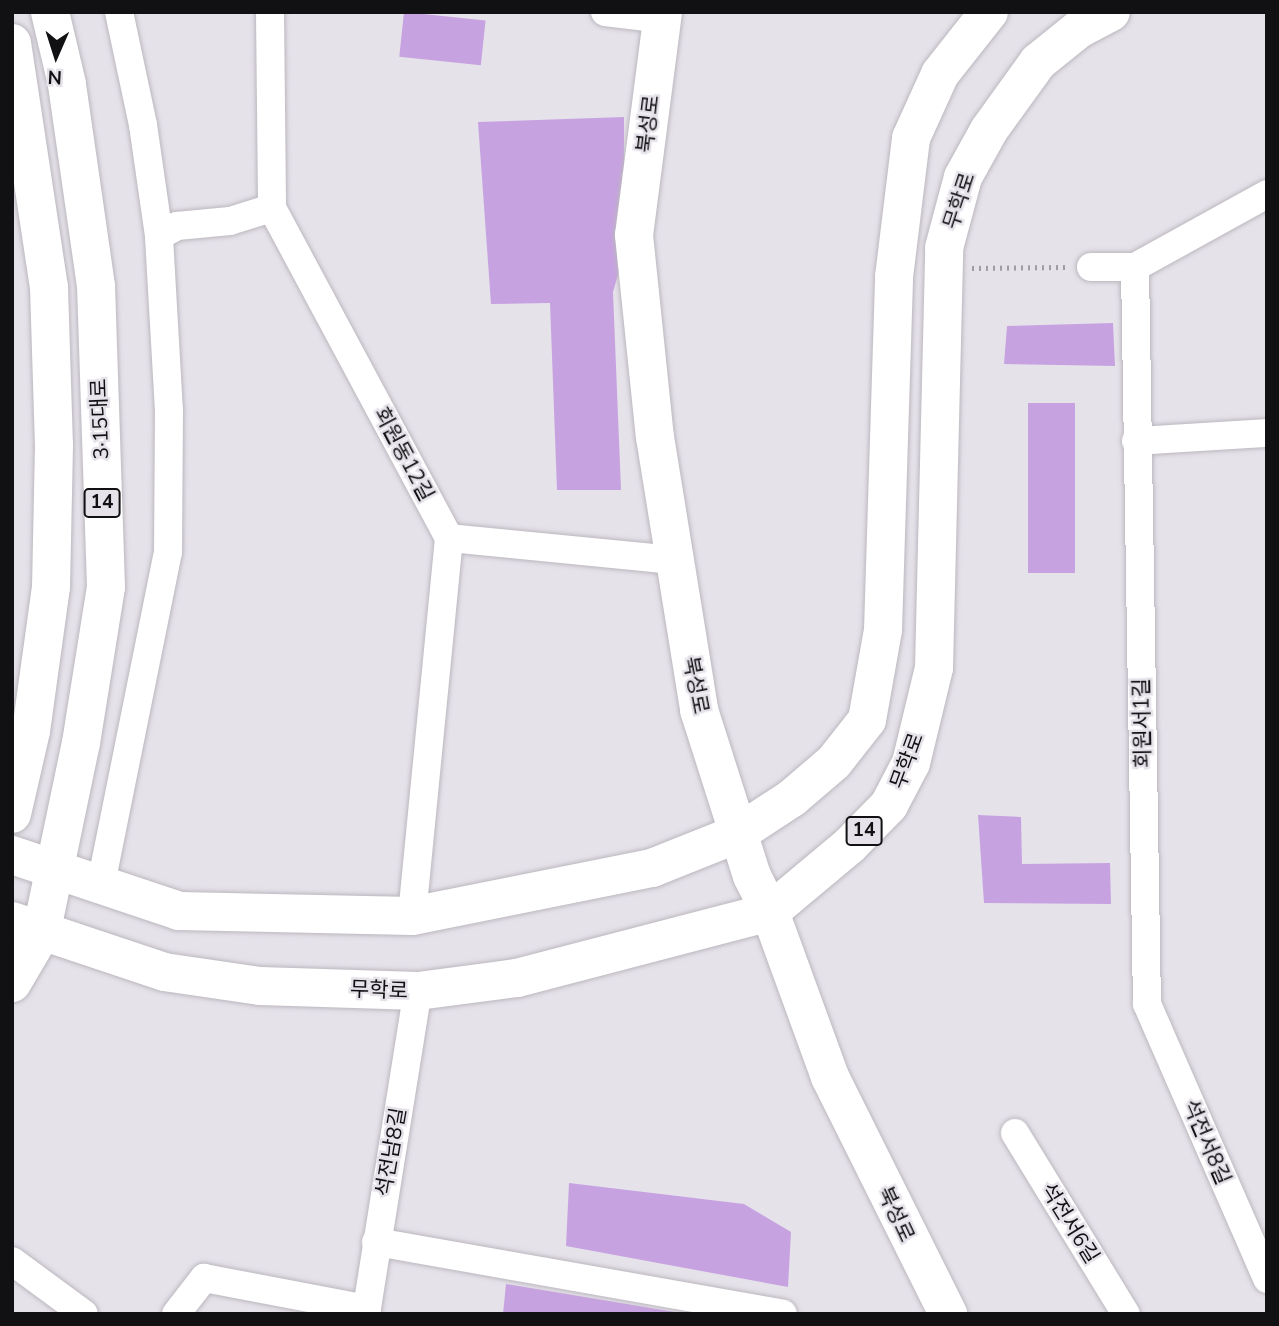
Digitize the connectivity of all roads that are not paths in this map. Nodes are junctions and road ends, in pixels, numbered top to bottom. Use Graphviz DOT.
graph roads {
  1 [pos="50,12"];
  2 [pos="119,12"];
  3 [pos="270,12"];
  4 [pos="605,12"];
  5 [pos="989,12"];
  6 [pos="1111,12"];
  7 [pos="663,16"];
  8 [pos="12,43"];
  9 [pos="1267,194"];
  10 [pos="272,208"];
  11 [pos="159,236"];
  12 [pos="1091,267"];
  13 [pos="1135,267"];
  14 [pos="1267,433"];
  15 [pos="1136,441"];
  16 [pos="449,538"];
  17 [pos="675,560"];
  18 [pos="12,814"];
  19 [pos="737,834"];
  20 [pos="12,855"];
  21 [pos="54,868"];
  22 [pos="101,884"];
  23 [pos="770,912"];
  24 [pos="412,916"];
  25 [pos="27,928"];
  26 [pos="12,983"];
  27 [pos="418,991"];
  28 [pos="1147,1004"];
  29 [pos="1015,1133"];
  30 [pos="376,1242"];
  31 [pos="12,1261"];
  32 [pos="1267,1279"];
  33 [pos="366,1311"];
  34 [pos="84,1314"];
  35 [pos="176,1314"];
  36 [pos="783,1314"];
  37 [pos="948,1314"];
  38 [pos="1126,1314"];
  1 -- 21 [label="main road, 3·15대로 / 14"];
  2 -- 11 [label="street"];
  3 -- 10 [label="street, 회원동12길"];
  4 -- 7 [label="street"];
  5 -- 19 [label="main road"];
  6 -- 23 [label="main road, 무학로 / 14"];
  7 -- 17 [label="main road, 북성로"];
  8 -- 18 [label="main road, 14"];
  9 -- 13 [label="street"];
  10 -- 11 [label="street"];
  10 -- 16 [label="street, 회원동12길"];
  11 -- 22 [label="street"];
  12 -- 13 [label="street"];
  13 -- 15 [label="street, 회원서1길"];
  14 -- 15 [label="street"];
  15 -- 28 [label="street, 회원서1길"];
  16 -- 17 [label="street"];
  16 -- 24 [label="street"];
  17 -- 19 [label="main road, 북성로"];
  19 -- 23 [label="main road, 북성로"];
  19 -- 24 [label="main road"];
  20 -- 21 [label="main road"];
  21 -- 22 [label="main road"];
  21 -- 25 [label="main road, 3·15대로 / 14"];
  22 -- 24 [label="main road"];
  23 -- 27 [label="main road, 무학로 / 14"];
  23 -- 37 [label="main road, 북성로"];
  25 -- 26 [label="main road, 3·15대로 / 14"];
  25 -- 27 [label="main road, 무학로 / 14"];
  27 -- 30 [label="street, 석전남8길"];
  28 -- 32 [label="street, 석전서8길"];
  29 -- 38 [label="street, 석전서6길"];
  30 -- 33 [label="street, 석전남8길"];
  30 -- 36 [label="street"];
  31 -- 34 [label="street"];
  33 -- 35 [label="street"];
}
